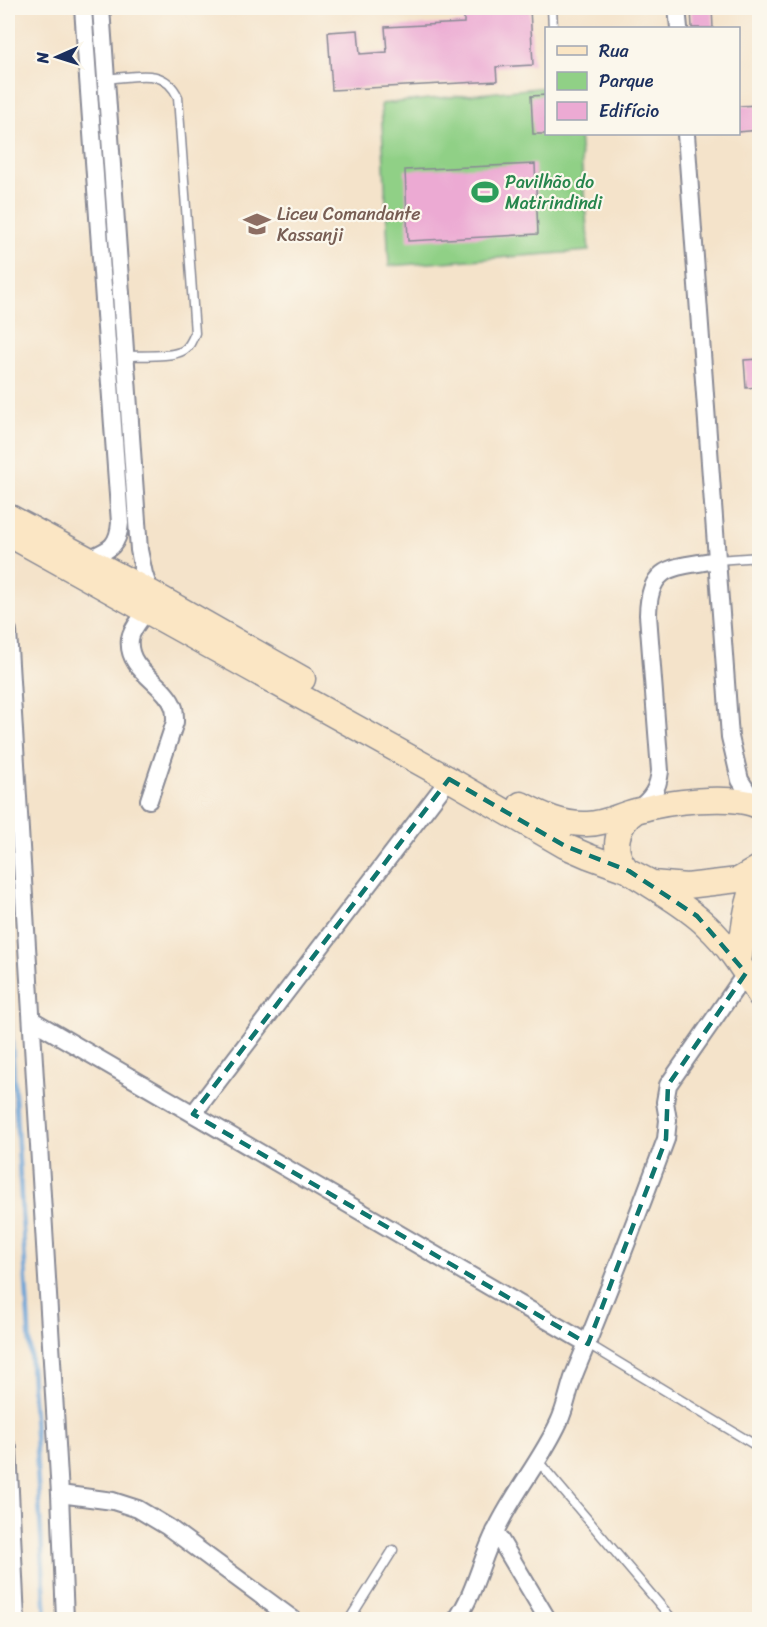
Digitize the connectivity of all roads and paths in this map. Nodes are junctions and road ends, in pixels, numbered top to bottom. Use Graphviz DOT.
graph roads {
  1 [pos="83,8"];
  2 [pos="101,8"];
  3 [pos="552,8"];
  4 [pos="677,8"];
  5 [pos="553,27"];
  6 [pos="679,27"];
  7 [pos="106,79"];
  8 [pos="686,135"];
  9 [pos="125,356"];
  10 [pos="9,534"];
  11 [pos="759,557"];
  12 [pos="88,559"];
  13 [pos="717,561"];
  14 [pos="148,601"];
  15 [pos="8,631"];
  16 [pos="449,779"];
  17 [pos="149,800"];
  18 [pos="758,807"];
  19 [pos="636,811"];
  20 [pos="759,867"];
  21 [pos="629,871"];
  22 [pos="759,875"];
  23 [pos="742,968"];
  24 [pos="759,996"];
  25 [pos="32,1020"];
  26 [pos="193,1114"];
  27 [pos="588,1344"];
  28 [pos="8,1448"];
  29 [pos="759,1448"];
  30 [pos="537,1461"];
  31 [pos="60,1494"];
  32 [pos="495,1530"];
  33 [pos="393,1550"];
  34 [pos="16,1620"];
  35 [pos="65,1620"];
  36 [pos="294,1620"];
  37 [pos="349,1620"];
  38 [pos="456,1620"];
  39 [pos="548,1620"];
  40 [pos="673,1620"];
  1 -- 12 [label="street"];
  2 -- 7 [label="street"];
  3 -- 5 [label="lane"];
  4 -- 6 [label="street"];
  7 -- 9 [label="street"];
  7 -- 9 [label="lane"];
  8 -- 13 [label="street"];
  9 -- 14 [label="street"];
  10 -- 12 [label="street"];
  10 -- 14 [label="street"];
  11 -- 13 [label="lane"];
  12 -- 14 [label="street"];
  13 -- 18 [label="street"];
  13 -- 19 [label="street"];
  14 -- 16 [label="street"];
  14 -- 17 [label="street"];
  14 -- 19 [label="street"];
  15 -- 25 [label="street"];
  16 -- 21 [label="street"];
  16 -- 26 [label="street"];
  18 -- 19 [label="street"];
  19 -- 21 [label="street"];
  20 -- 21 [label="street"];
  21 -- 23 [label="street"];
  22 -- 23 [label="street"];
  23 -- 24 [label="street"];
  23 -- 27 [label="street"];
  25 -- 26 [label="street"];
  25 -- 31 [label="street"];
  26 -- 27 [label="street"];
  27 -- 29 [label="lane"];
  27 -- 30 [label="street"];
  28 -- 34 [label="street"];
  30 -- 32 [label="street"];
  30 -- 40 [label="lane"];
  31 -- 35 [label="street"];
  31 -- 36 [label="street"];
  32 -- 38 [label="street"];
  32 -- 39 [label="street"];
  33 -- 37 [label="lane"];
}
